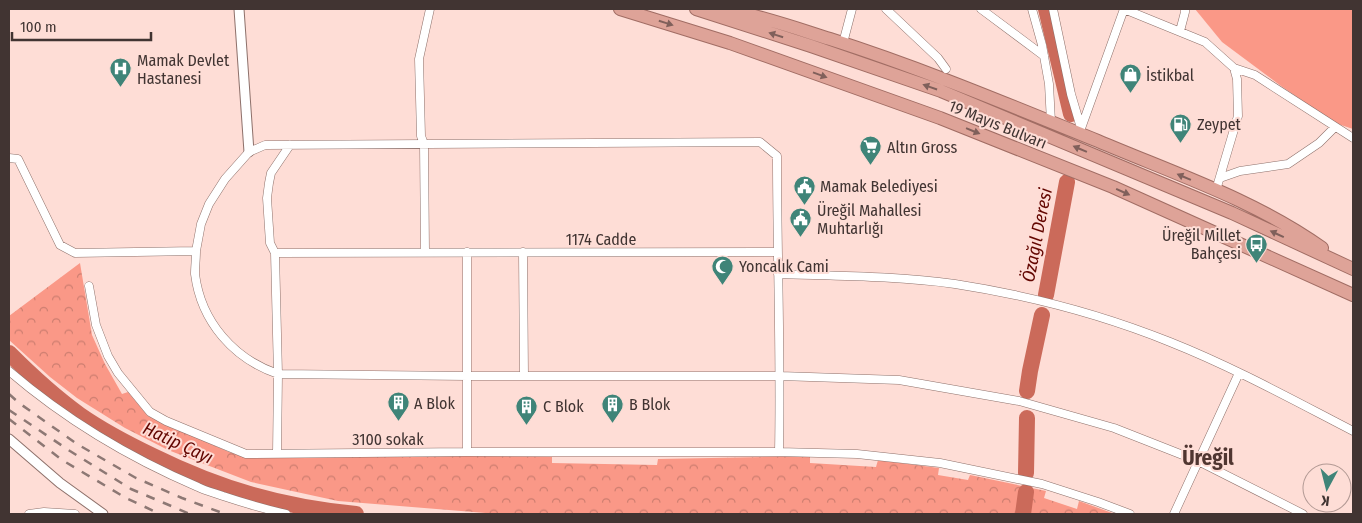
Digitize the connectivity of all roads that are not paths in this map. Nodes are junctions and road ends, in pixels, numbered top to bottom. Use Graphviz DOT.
graph roads {
  1 [pos="239,9"];
  2 [pos="430,9"];
  3 [pos="620,9"];
  4 [pos="696,9"];
  5 [pos="725,9"];
  6 [pos="852,9"];
  7 [pos="886,9"];
  8 [pos="981,9"];
  9 [pos="1032,9"];
  10 [pos="1053,9"];
  11 [pos="1124,9"];
  12 [pos="1185,9"];
  13 [pos="742,10"];
  14 [pos="1180,31"];
  15 [pos="842,43"];
  16 [pos="1044,56"];
  17 [pos="1234,68"];
  18 [pos="946,69"];
  19 [pos="1051,122"];
  20 [pos="1336,127"];
  21 [pos="1080,131"];
  22 [pos="1353,138"];
  23 [pos="424,144"];
  24 [pos="290,145"];
  25 [pos="249,152"];
  26 [pos="1124,152"];
  27 [pos="9,158"];
  28 [pos="1101,158"];
  29 [pos="1220,178"];
  30 [pos="1216,190"];
  31 [pos="196,251"];
  32 [pos="275,252"];
  33 [pos="425,252"];
  34 [pos="467,252"];
  35 [pos="523,252"];
  36 [pos="777,252"];
  37 [pos="1351,268"];
  38 [pos="778,274"];
  39 [pos="89,286"];
  40 [pos="1353,295"];
  41 [pos="9,371"];
  42 [pos="1239,372"];
  43 [pos="278,374"];
  44 [pos="467,376"];
  45 [pos="524,376"];
  46 [pos="780,376"];
  47 [pos="1353,430"];
  48 [pos="9,439"];
  49 [pos="467,452"];
  50 [pos="779,452"];
  51 [pos="277,454"];
  52 [pos="1198,461"];
  53 [pos="29,514"];
  54 [pos="75,514"];
  55 [pos="103,514"];
  56 [pos="286,514"];
  57 [pos="1130,514"];
  58 [pos="1174,514"];
  59 [pos="1304,514"];
  1 -- 25 [label="street"];
  2 -- 23 [label="street"];
  3 -- 40 [label="highway, 19 Mayıs Bulvarı, one-way"];
  28 -- 4 [label="highway, 19 Mayıs Bulvarı, one-way"];
  5 -- 13 [label="highway"];
  6 -- 15 [label="street"];
  7 -- 18 [label="street"];
  8 -- 16 [label="street"];
  9 -- 16 [label="street"];
  10 -- 21 [label="street"];
  11 -- 14 [label="street"];
  11 -- 21 [label="street"];
  12 -- 14 [label="street"];
  13 -- 15 [label="highway"];
  14 -- 17 [label="street"];
  15 -- 19 [label="highway"];
  16 -- 19 [label="street"];
  17 -- 20 [label="street"];
  17 -- 29 [label="street"];
  19 -- 21 [label="highway"];
  20 -- 22 [label="street"];
  20 -- 29 [label="street"];
  21 -- 26 [label="highway"];
  23 -- 24 [label="street"];
  23 -- 33 [label="street"];
  23 -- 36 [label="street"];
  24 -- 25 [label="street"];
  24 -- 32 [label="street"];
  25 -- 31 [label="street"];
  26 -- 28 [label="highway"];
  30 -- 26 [label="highway, one-way"];
  27 -- 31 [label="street"];
  37 -- 28 [label="highway, 19 Mayıs Bulvarı, one-way"];
  29 -- 30 [label="street"];
  30 -- 37 [label="highway"];
  31 -- 43 [label="street"];
  32 -- 33 [label="street, 1174 Cadde"];
  32 -- 43 [label="street"];
  33 -- 34 [label="street, 1174 Cadde"];
  34 -- 35 [label="street, 1174 Cadde"];
  34 -- 44 [label="street"];
  35 -- 36 [label="street, 1174 Cadde"];
  35 -- 45 [label="street"];
  36 -- 38 [label="street"];
  38 -- 42 [label="street"];
  38 -- 46 [label="street"];
  39 -- 51 [label="street, 3100 sokak"];
  41 -- 56 [label="street"];
  42 -- 47 [label="street"];
  42 -- 52 [label="street"];
  43 -- 44 [label="street"];
  43 -- 51 [label="street"];
  44 -- 45 [label="street"];
  44 -- 49 [label="street"];
  45 -- 46 [label="street"];
  46 -- 50 [label="street"];
  46 -- 52 [label="street"];
  48 -- 55 [label="street"];
  49 -- 50 [label="street, 3100 sokak"];
  49 -- 51 [label="street, 3100 sokak"];
  50 -- 57 [label="street, 3100 sokak"];
  52 -- 58 [label="street"];
  52 -- 59 [label="street"];
  53 -- 54 [label="street"];
}
